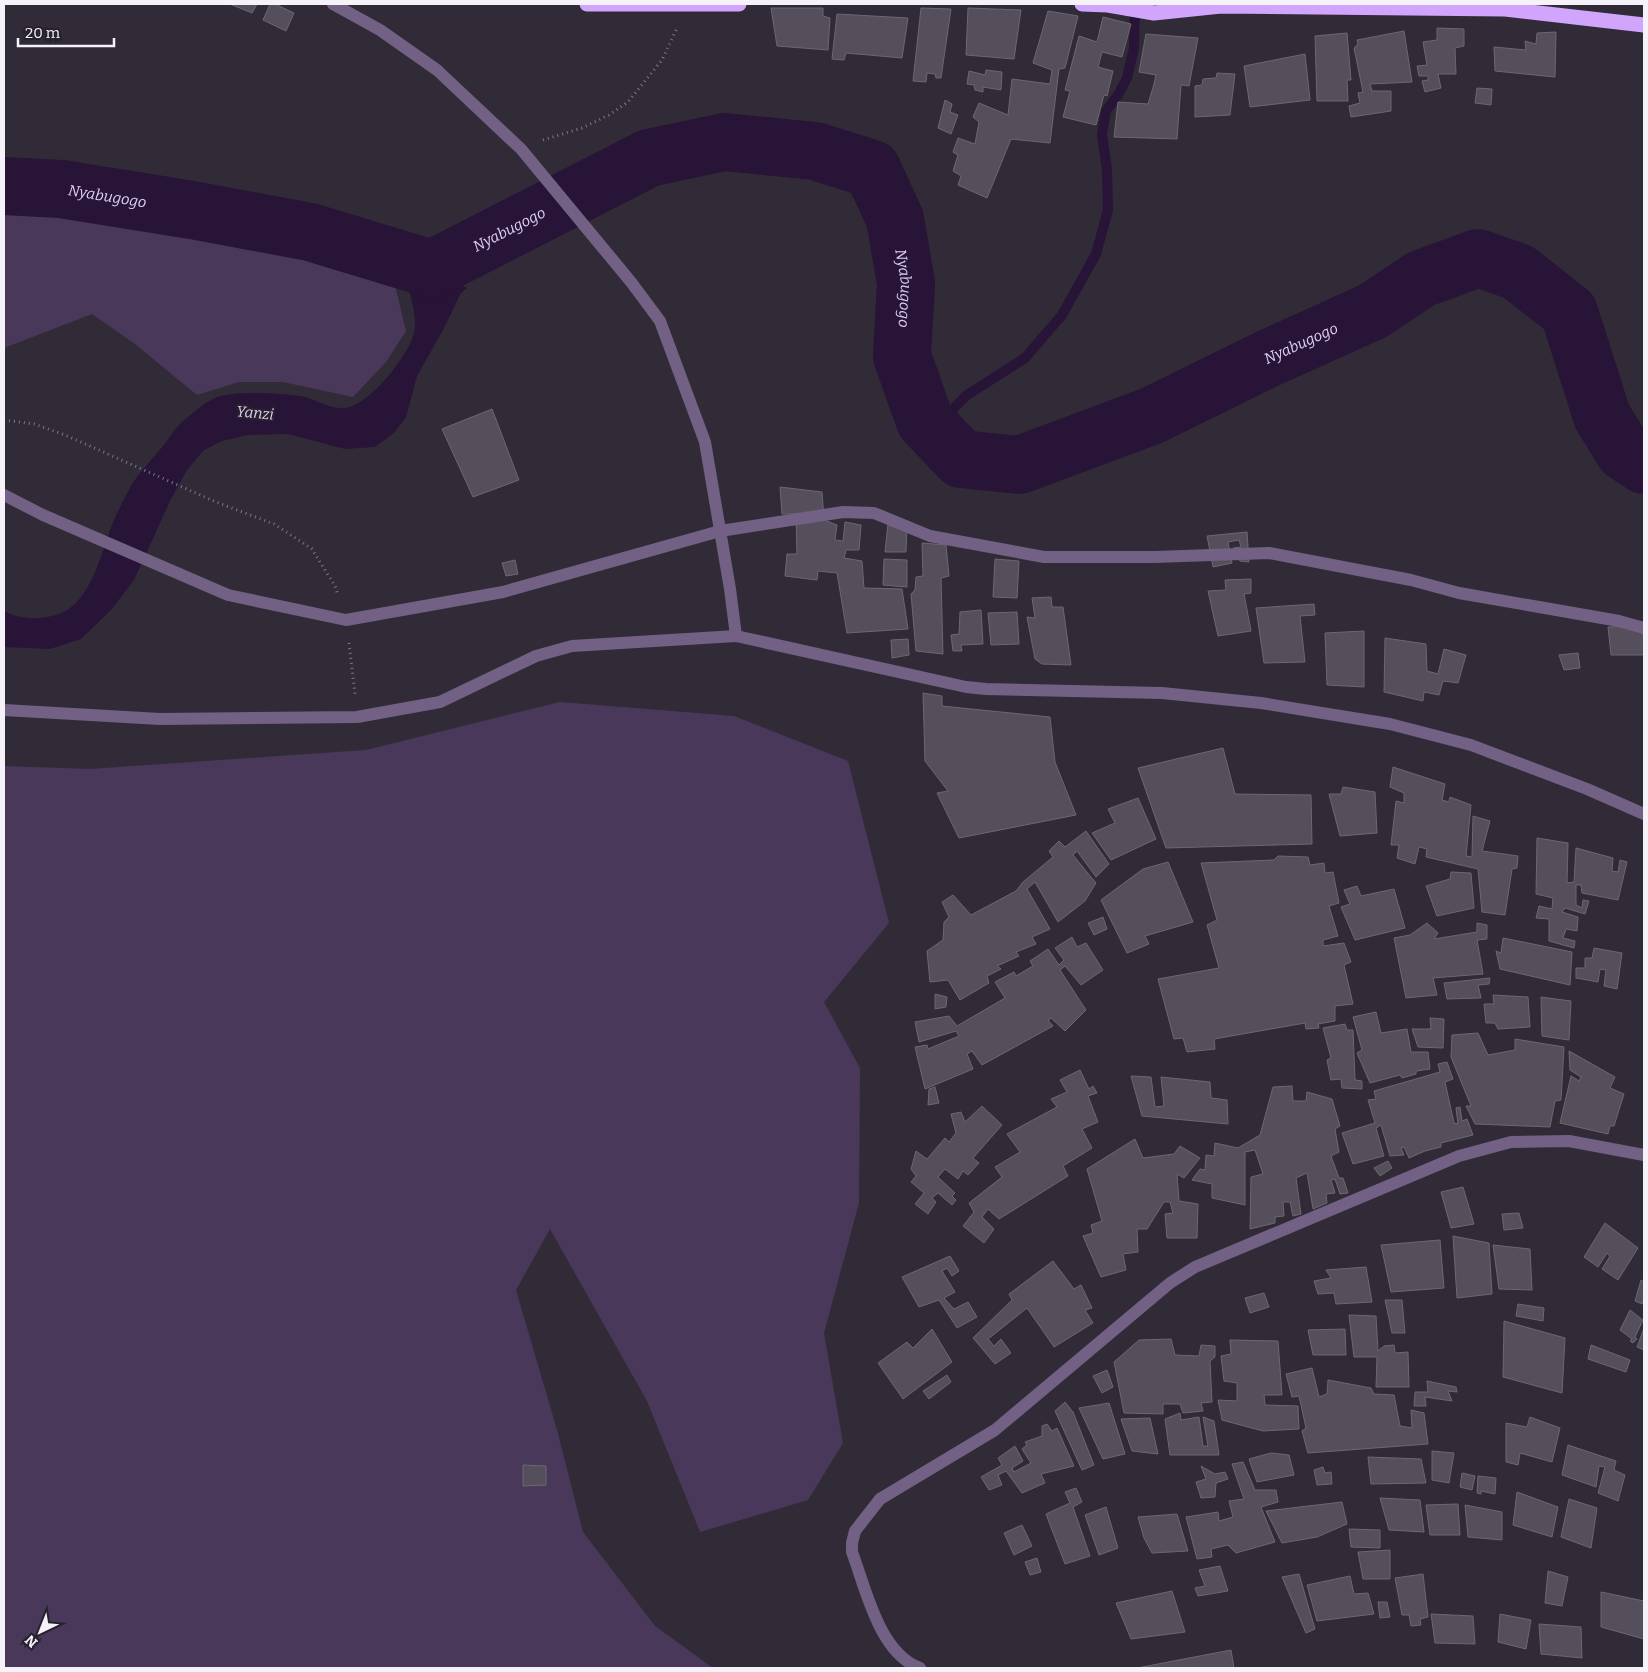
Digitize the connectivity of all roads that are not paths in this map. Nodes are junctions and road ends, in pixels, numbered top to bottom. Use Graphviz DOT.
graph roads {
  1 [pos="333,4"];
  2 [pos="587,4"];
  3 [pos="739,4"];
  4 [pos="1082,4"];
  5 [pos="687,5"];
  6 [pos="1644,25"];
  7 [pos="4,495"];
  8 [pos="720,531"];
  9 [pos="1644,628"];
  10 [pos="736,636"];
  11 [pos="4,710"];
  12 [pos="1644,814"];
  13 [pos="1644,1156"];
  14 [pos="920,1668"];
  1 -- 8 [label="street"];
  2 -- 5 [label="highway"];
  3 -- 5 [label="highway"];
  4 -- 6 [label="highway"];
  7 -- 8 [label="street"];
  8 -- 9 [label="street"];
  8 -- 10 [label="street"];
  10 -- 11 [label="street"];
  10 -- 12 [label="street"];
  13 -- 14 [label="street"];
}
